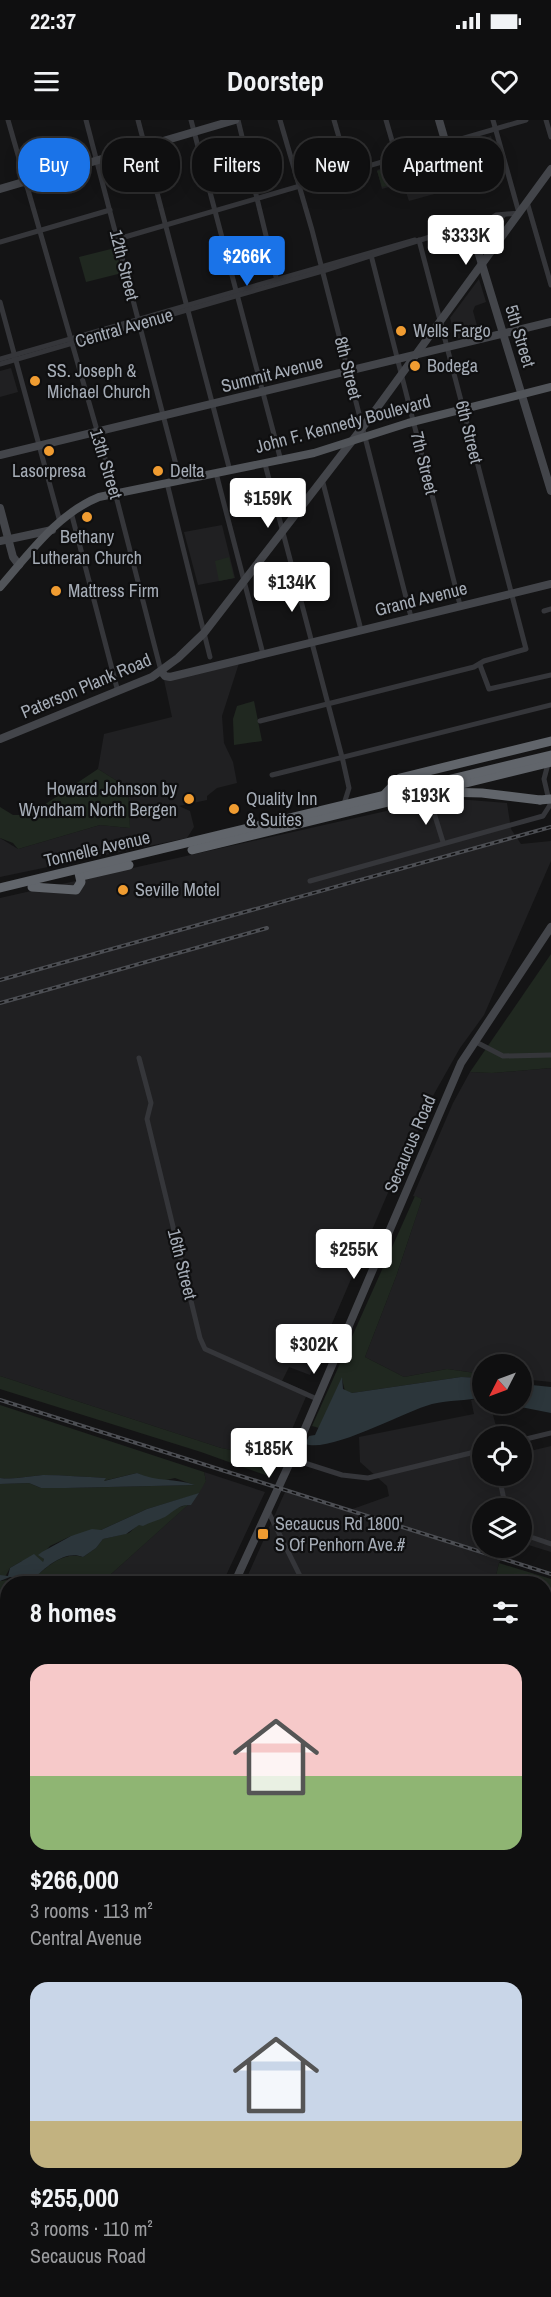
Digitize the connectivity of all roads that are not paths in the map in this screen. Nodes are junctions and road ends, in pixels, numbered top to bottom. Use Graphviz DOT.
graph roads {
  1 [pos="8,120"];
  2 [pos="86,120"];
  3 [pos="138,120"];
  4 [pos="191,120"];
  5 [pos="237,120"];
  6 [pos="280,120"];
  7 [pos="334,120"];
  8 [pos="386,120"];
  9 [pos="439,120"];
  10 [pos="493,120"];
  11 [pos="526,120"];
  12 [pos="546,120"];
  13 [pos="495,129"];
  14 [pos="194,132"];
  15 [pos="551,137"];
  16 [pos="143,138"];
  17 [pos="173,138"];
  18 [pos="339,138"];
  19 [pos="391,138"];
  20 [pos="444,138"];
  21 [pos="466,138"];
  22 [pos="102,158"];
  23 [pos="18,159"];
  24 [pos="96,160"];
  25 [pos="90,162"];
  26 [pos="294,169"];
  27 [pos="551,169"];
  28 [pos="18,184"];
  29 [pos="294,187"];
  30 [pos="0,189"];
  31 [pos="27,192"];
  32 [pos="157,192"];
  33 [pos="301,192"];
  34 [pos="258,198"];
  35 [pos="527,202"];
  36 [pos="110,210"];
  37 [pos="215,211"];
  38 [pos="519,213"];
  39 [pos="470,225"];
  40 [pos="166,226"];
  41 [pos="39,230"];
  42 [pos="118,239"];
  43 [pos="419,240"];
  44 [pos="0,242"];
  45 [pos="371,254"];
  46 [pos="483,265"];
  47 [pos="322,268"];
  48 [pos="277,281"];
  49 [pos="551,285"];
  50 [pos="236,293"];
  51 [pos="0,302"];
  52 [pos="188,307"];
  53 [pos="441,321"];
  54 [pos="139,322"];
  55 [pos="551,322"];
  56 [pos="504,335"];
  57 [pos="70,341"];
  58 [pos="448,348"];
  59 [pos="416,355"];
  60 [pos="15,357"];
  61 [pos="0,359"];
  62 [pos="398,360"];
  63 [pos="0,364"];
  64 [pos="348,371"];
  65 [pos="402,374"];
  66 [pos="551,387"];
  67 [pos="262,392"];
  68 [pos="522,394"];
  69 [pos="213,404"];
  70 [pos="463,409"];
  71 [pos="163,416"];
  72 [pos="414,422"];
  73 [pos="96,432"];
  74 [pos="363,432"];
  75 [pos="353,440"];
  76 [pos="39,446"];
  77 [pos="0,455"];
  78 [pos="281,461"];
  79 [pos="265,464"];
  80 [pos="230,471"];
  81 [pos="216,473"];
  82 [pos="322,479"];
  83 [pos="180,480"];
  84 [pos="167,483"];
  85 [pos="551,491"];
  86 [pos="115,493"];
  87 [pos="0,508"];
  88 [pos="71,512"];
  89 [pos="60,522"];
  90 [pos="52,530"];
  91 [pos="283,531"];
  92 [pos="4,540"];
  93 [pos="19,565"];
  94 [pos="244,583"];
  95 [pos="551,584"];
  96 [pos="0,586"];
  97 [pos="512,593"];
  98 [pos="460,605"];
  99 [pos="411,617"];
  100 [pos="361,630"];
  101 [pos="204,633"];
  102 [pos="311,642"];
  103 [pos="263,654"];
  104 [pos="210,657"];
  105 [pos="480,665"];
  106 [pos="161,672"];
  107 [pos="551,675"];
  108 [pos="118,692"];
  109 [pos="328,703"];
  110 [pos="551,705"];
  111 [pos="260,721"];
  112 [pos="0,739"];
  113 [pos="551,741"];
  114 [pos="342,758"];
  115 [pos="550,760"];
  116 [pos="525,768"];
  117 [pos="272,775"];
  118 [pos="544,779"];
  119 [pos="422,793"];
  120 [pos="383,795"];
  121 [pos="551,799"];
  122 [pos="431,803"];
  123 [pos="343,805"];
  124 [pos="443,842"];
  125 [pos="79,874"];
  126 [pos="310,881"];
  127 [pos="0,888"];
  128 [pos="0,894"];
  129 [pos="551,928"];
  130 [pos="474,1041"];
  131 [pos="551,1055"];
  132 [pos="139,1058"];
  133 [pos="317,1399"];
  134 [pos="551,1433"];
  135 [pos="532,1438"];
  136 [pos="472,1453"];
  137 [pos="292,1459"];
  138 [pos="268,1511"];
  139 [pos="532,1537"];
  140 [pos="551,1544"];
  141 [pos="238,1576"];
  142 [pos="300,1576"];
  1 -- 23 [label="street, 13th Street"];
  2 -- 24 [label="street, 12th Street"];
  3 -- 16 [label="street"];
  4 -- 14 [label="street"];
  5 -- 14 [label="main road"];
  5 -- 34 [label="street"];
  6 -- 26 [label="street, 8th Street"];
  7 -- 18 [label="street"];
  8 -- 19 [label="street"];
  9 -- 20 [label="main road"];
  10 -- 13 [label="street"];
  11 -- 13 [label="street"];
  12 -- 15 [label="street"];
  13 -- 21 [label="street"];
  13 -- 38 [label="street"];
  14 -- 17 [label="main road"];
  14 -- 37 [label="street"];
  22 -- 24 [label="main road"];
  24 -- 25 [label="main road"];
  24 -- 36 [label="street, 12th Street"];
  27 -- 35 [label="main road"];
  28 -- 30 [label="main road"];
  29 -- 34 [label="street"];
  31 -- 41 [label="street, 13th Street"];
  32 -- 40 [label="street"];
  33 -- 47 [label="street, 8th Street"];
  34 -- 37 [label="street"];
  34 -- 48 [label="street"];
  35 -- 38 [label="main road"];
  35 -- 49 [label="street"];
  36 -- 41 [label="street"];
  36 -- 42 [label="street, 12th Street"];
  37 -- 40 [label="street"];
  37 -- 50 [label="street"];
  38 -- 39 [label="street, Central Avenue"];
  38 -- 46 [label="main road"];
  39 -- 43 [label="street, Central Avenue"];
  39 -- 46 [label="main road, 5th Street"];
  40 -- 42 [label="street"];
  40 -- 52 [label="street"];
  41 -- 44 [label="street"];
  41 -- 57 [label="street, 13th Street"];
  42 -- 54 [label="street, 12th Street"];
  43 -- 45 [label="street, Central Avenue"];
  43 -- 53 [label="street, 6th Street"];
  45 -- 47 [label="street, Central Avenue"];
  45 -- 62 [label="street, 7th Street"];
  46 -- 53 [label="main road"];
  46 -- 56 [label="main road, 5th Street"];
  47 -- 48 [label="street, Central Avenue"];
  47 -- 64 [label="street, 8th Street"];
  48 -- 50 [label="street, Central Avenue"];
  50 -- 52 [label="street, Central Avenue"];
  50 -- 67 [label="street"];
  51 -- 60 [label="street"];
  52 -- 54 [label="street, Central Avenue"];
  52 -- 69 [label="street"];
  53 -- 58 [label="street, 6th Street"];
  53 -- 59 [label="main road"];
  54 -- 57 [label="street, Central Avenue"];
  54 -- 71 [label="street, 12th Street"];
  55 -- 56 [label="main road, Summit Avenue"];
  56 -- 58 [label="main road, Summit Avenue"];
  56 -- 68 [label="main road, 5th Street"];
  57 -- 60 [label="street, Central Avenue"];
  57 -- 73 [label="street, 13th Street"];
  58 -- 59 [label="main road, Summit Avenue"];
  58 -- 70 [label="street, 6th Street"];
  59 -- 62 [label="main road, Summit Avenue"];
  59 -- 65 [label="main road"];
  60 -- 61 [label="street, Central Avenue"];
  60 -- 63 [label="street, Central Avenue"];
  60 -- 76 [label="street"];
  62 -- 64 [label="main road, Summit Avenue"];
  62 -- 65 [label="street, 7th Street"];
  64 -- 67 [label="main road, Summit Avenue"];
  64 -- 74 [label="street, 8th Street"];
  65 -- 72 [label="street, 7th Street"];
  65 -- 74 [label="main road"];
  66 -- 68 [label="main road, John F. Kennedy Boulevard"];
  67 -- 69 [label="main road, Summit Avenue"];
  67 -- 78 [label="street"];
  68 -- 70 [label="main road, John F. Kennedy Boulevard"];
  68 -- 85 [label="main road, 5th Street"];
  69 -- 71 [label="main road, Summit Avenue"];
  69 -- 80 [label="street"];
  70 -- 72 [label="main road, John F. Kennedy Boulevard"];
  70 -- 97 [label="street, 6th Street"];
  71 -- 73 [label="main road, Summit Avenue"];
  71 -- 83 [label="street, 12th Street"];
  72 -- 74 [label="main road, John F. Kennedy Boulevard"];
  72 -- 98 [label="street, 7th Street"];
  73 -- 76 [label="main road, Summit Avenue"];
  73 -- 86 [label="street, 13th Street"];
  74 -- 75 [label="main road, John F. Kennedy Boulevard"];
  74 -- 99 [label="street, 8th Street"];
  75 -- 78 [label="main road, John F. Kennedy Boulevard"];
  75 -- 82 [label="main road, Paterson Plank Road"];
  76 -- 77 [label="main road, Summit Avenue"];
  76 -- 89 [label="street"];
  78 -- 79 [label="main road, John F. Kennedy Boulevard"];
  79 -- 80 [label="main road, John F. Kennedy Boulevard"];
  79 -- 91 [label="street"];
  80 -- 81 [label="main road, John F. Kennedy Boulevard"];
  81 -- 83 [label="main road, John F. Kennedy Boulevard"];
  81 -- 94 [label="street"];
  82 -- 91 [label="main road, Paterson Plank Road"];
  82 -- 100 [label="street"];
  83 -- 84 [label="main road, John F. Kennedy Boulevard"];
  84 -- 86 [label="main road, John F. Kennedy Boulevard"];
  84 -- 101 [label="street"];
  86 -- 88 [label="main road, John F. Kennedy Boulevard"];
  86 -- 106 [label="street, 13th Street"];
  87 -- 92 [label="main road"];
  88 -- 89 [label="main road, John F. Kennedy Boulevard"];
  88 -- 108 [label="street"];
  89 -- 90 [label="main road, John F. Kennedy Boulevard"];
  90 -- 92 [label="main road"];
  90 -- 93 [label="main road, John F. Kennedy Boulevard"];
  91 -- 94 [label="main road, Paterson Plank Road"];
  91 -- 102 [label="street"];
  92 -- 93 [label="main road"];
  93 -- 96 [label="main road, John F. Kennedy Boulevard"];
  94 -- 101 [label="main road, Paterson Plank Road"];
  94 -- 103 [label="street"];
  95 -- 97 [label="main road, Grand Avenue"];
  97 -- 98 [label="main road, Grand Avenue"];
  97 -- 105 [label="street, 6th Street"];
  98 -- 99 [label="main road, Grand Avenue"];
  99 -- 100 [label="main road, Grand Avenue"];
  100 -- 102 [label="main road, Grand Avenue"];
  101 -- 104 [label="street"];
  101 -- 106 [label="main road, Paterson Plank Road"];
  102 -- 103 [label="main road, Grand Avenue"];
  102 -- 109 [label="street"];
  103 -- 106 [label="main road, Grand Avenue"];
  105 -- 107 [label="street"];
  105 -- 109 [label="street"];
  106 -- 108 [label="main road, Paterson Plank Road"];
  108 -- 112 [label="main road, Paterson Plank Road"];
  109 -- 111 [label="street"];
  109 -- 114 [label="street"];
  110 -- 114 [label="street"];
  113 -- 120 [label="highway"];
  114 -- 117 [label="street"];
  114 -- 123 [label="street"];
  115 -- 116 [label="highway, Tonnelle Avenue"];
  115 -- 118 [label="street"];
  115 -- 120 [label="highway, Tonnelle Avenue"];
  116 -- 118 [label="street"];
  116 -- 119 [label="highway, Tonnelle Avenue"];
  118 -- 124 [label="street"];
  119 -- 121 [label="highway, bridge"];
  119 -- 125 [label="highway, Tonnelle Avenue"];
  120 -- 123 [label="highway, Tonnelle Avenue"];
  122 -- 124 [label="street"];
  123 -- 125 [label="highway, Tonnelle Avenue"];
  124 -- 126 [label="street"];
  125 -- 127 [label="highway, Tonnelle Avenue"];
  125 -- 128 [label="highway, Tonnelle Avenue"];
  129 -- 130 [label="main road, Secaucus Road"];
  130 -- 131 [label="street"];
  130 -- 133 [label="main road, Secaucus Road"];
  132 -- 133 [label="street, 16th Street"];
  133 -- 137 [label="main road, Secaucus Road"];
  134 -- 135 [label="street"];
  136 -- 137 [label="street"];
  137 -- 138 [label="main road, Secaucus Road"];
  138 -- 141 [label="main road, Secaucus Road"];
  138 -- 142 [label="street"];
  139 -- 140 [label="street"];
}
